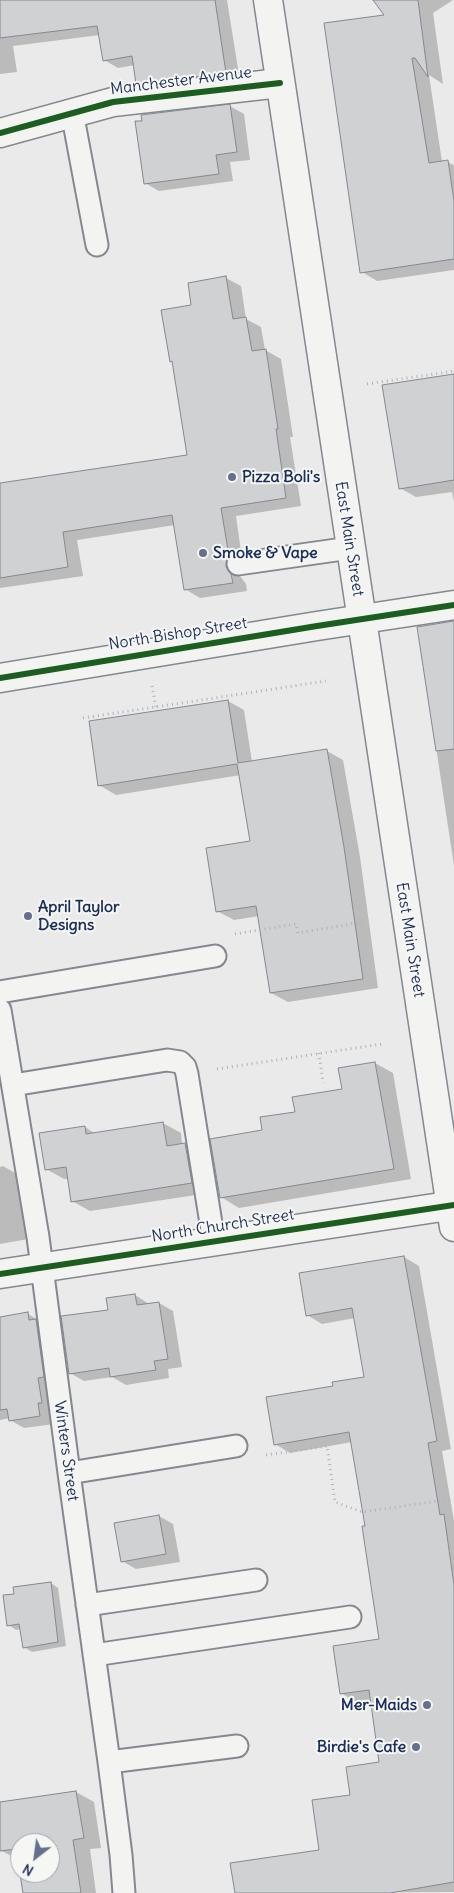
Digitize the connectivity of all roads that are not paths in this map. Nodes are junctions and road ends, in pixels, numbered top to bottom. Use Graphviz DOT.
graph roads {
  1 [pos="268,0"];
  2 [pos="280,83"];
  3 [pos="72,112"];
  4 [pos="0,133"];
  5 [pos="97,245"];
  6 [pos="350,548"];
  7 [pos="238,564"];
  8 [pos="454,605"];
  9 [pos="361,619"];
  10 [pos="0,678"];
  11 [pos="215,956"];
  12 [pos="0,992"];
  13 [pos="0,1010"];
  14 [pos="13,1085"];
  15 [pos="453,1212"];
  16 [pos="214,1242"];
  17 [pos="41,1269"];
  18 [pos="0,1274"];
  19 [pos="236,1446"];
  20 [pos="69,1473"];
  21 [pos="256,1580"];
  22 [pos="87,1605"];
  23 [pos="350,1617"];
  24 [pos="94,1655"];
  25 [pos="236,1746"];
  26 [pos="110,1762"];
  27 [pos="124,1893"];
  1 -- 2 [label="main road, East Main Street"];
  2 -- 3 [label="main road, Manchester Avenue"];
  2 -- 6 [label="main road, East Main Street"];
  3 -- 4 [label="main road, Manchester Avenue"];
  3 -- 5 [label="lane"];
  6 -- 7 [label="lane"];
  6 -- 9 [label="main road, East Main Street"];
  8 -- 9 [label="main road, North Bishop Street"];
  9 -- 10 [label="main road, North Bishop Street"];
  9 -- 15 [label="main road, East Main Street"];
  11 -- 12 [label="lane"];
  13 -- 14 [label="lane, Winters Street"];
  14 -- 16 [label="lane"];
  14 -- 17 [label="lane, Winters Street"];
  15 -- 16 [label="main road, North Church Street"];
  16 -- 17 [label="main road, North Church Street"];
  17 -- 18 [label="main road, North Church Street"];
  17 -- 20 [label="lane, Winters Street"];
  19 -- 20 [label="lane"];
  20 -- 22 [label="lane, Winters Street"];
  21 -- 22 [label="lane"];
  22 -- 24 [label="lane, Winters Street"];
  23 -- 24 [label="lane"];
  24 -- 26 [label="lane, Winters Street"];
  25 -- 26 [label="lane"];
  26 -- 27 [label="lane, Winters Street"];
}
